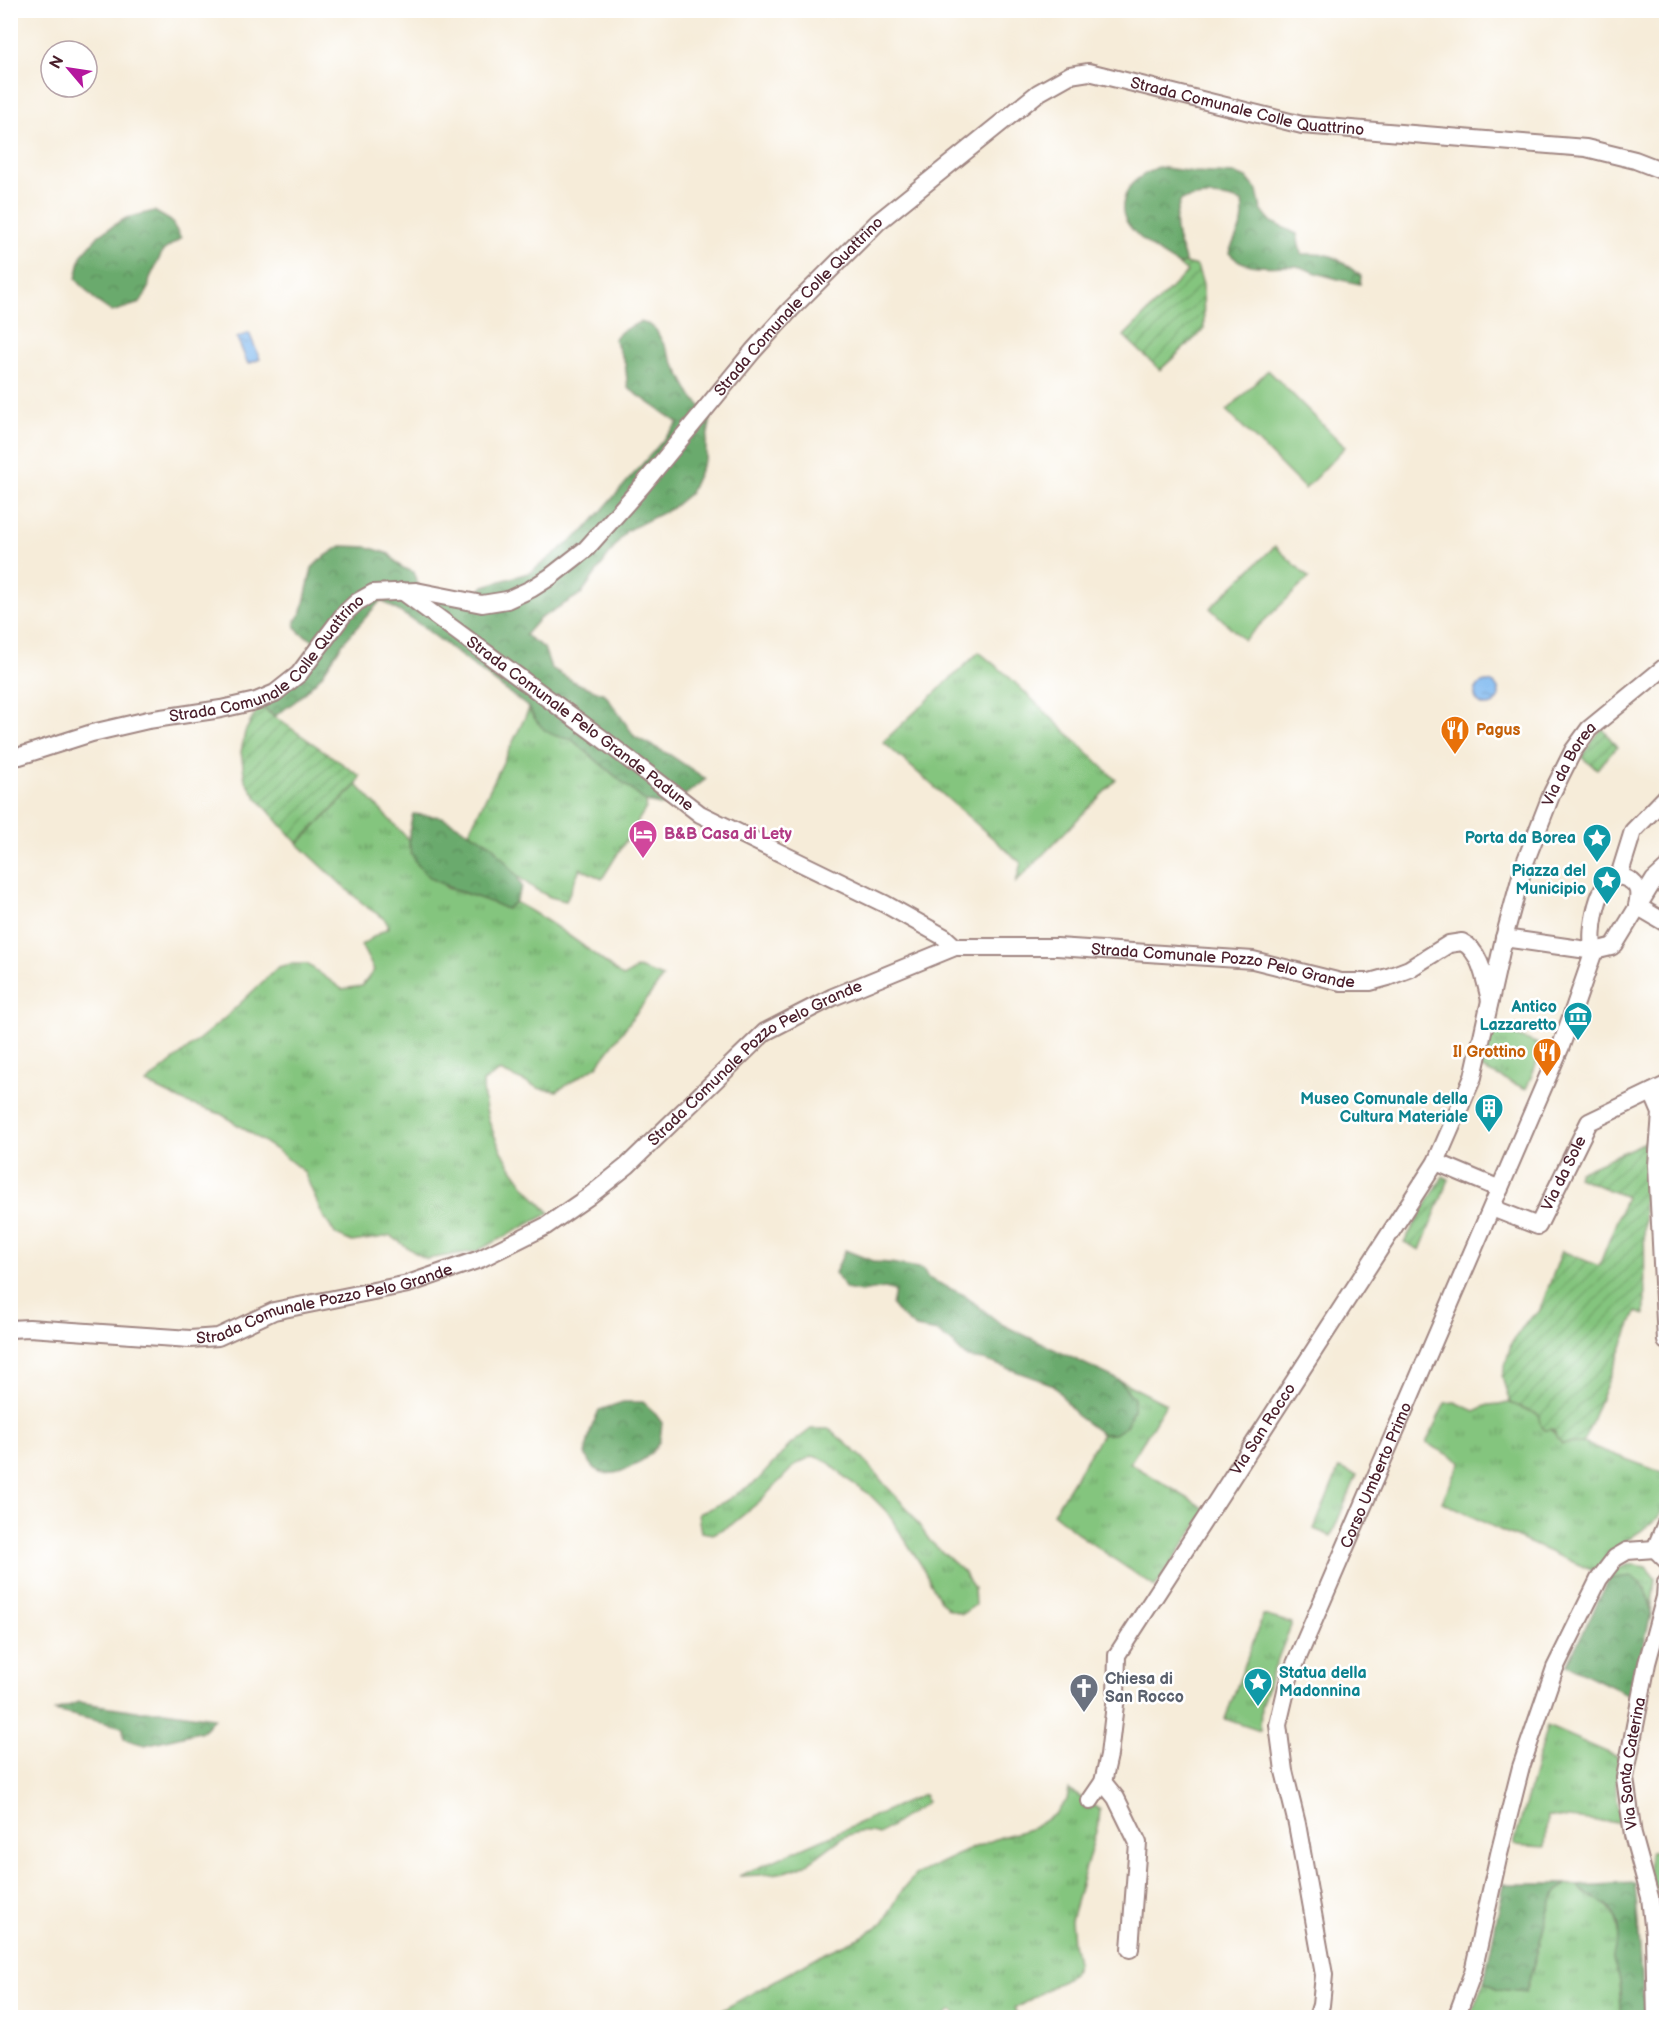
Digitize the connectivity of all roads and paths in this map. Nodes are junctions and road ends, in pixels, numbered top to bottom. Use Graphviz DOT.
graph roads {
  1 [pos="1666,172"];
  2 [pos="402,591"];
  3 [pos="1666,666"];
  4 [pos="10,756"];
  5 [pos="1666,797"];
  6 [pos="1666,869"];
  7 [pos="1619,876"];
  8 [pos="1639,907"];
  9 [pos="1666,923"];
  10 [pos="1504,938"];
  11 [pos="955,947"];
  12 [pos="1594,951"];
  13 [pos="1490,1000"];
  14 [pos="1475,1069"];
  15 [pos="1659,1088"];
  16 [pos="1436,1162"];
  17 [pos="1500,1189"];
  18 [pos="1492,1208"];
  19 [pos="10,1329"];
  20 [pos="1666,1341"];
  21 [pos="1666,1523"];
  22 [pos="1661,1555"];
  23 [pos="1666,1583"];
  24 [pos="1103,1782"];
  25 [pos="1090,1801"];
  26 [pos="1130,1948"];
  27 [pos="1317,2018"];
  28 [pos="1456,2018"];
  29 [pos="1656,2018"];
  1 -- 2 [label="street, Strada Comunale Colle Quattrino"];
  2 -- 4 [label="street, Strada Comunale Colle Quattrino"];
  2 -- 11 [label="street, Strada Comunale Pelo Grande Padune"];
  3 -- 10 [label="street, Via da Borea"];
  5 -- 7 [label="street"];
  6 -- 8 [label="street"];
  7 -- 8 [label="street"];
  7 -- 12 [label="street"];
  8 -- 9 [label="street"];
  8 -- 12 [label="street"];
  10 -- 12 [label="street"];
  10 -- 13 [label="street, Via da Borea"];
  11 -- 13 [label="street, Strada Comunale Pozzo Pelo Grande"];
  11 -- 19 [label="street, Strada Comunale Pozzo Pelo Grande"];
  12 -- 17 [label="street, Corso Umberto Primo"];
  13 -- 14 [label="street, Via da Borea"];
  14 -- 16 [label="street, Via San Rocco"];
  15 -- 18 [label="street, Via da Sole"];
  15 -- 20 [label="street"];
  16 -- 17 [label="street"];
  16 -- 24 [label="street, Via San Rocco"];
  17 -- 18 [label="street, Corso Umberto Primo"];
  18 -- 27 [label="street, Corso Umberto Primo"];
  21 -- 22 [label="street"];
  22 -- 28 [label="street"];
  23 -- 29 [label="street, Via Santa Caterina"];
  24 -- 25 [label="street, Via San Rocco"];
  24 -- 26 [label="street"];
}
